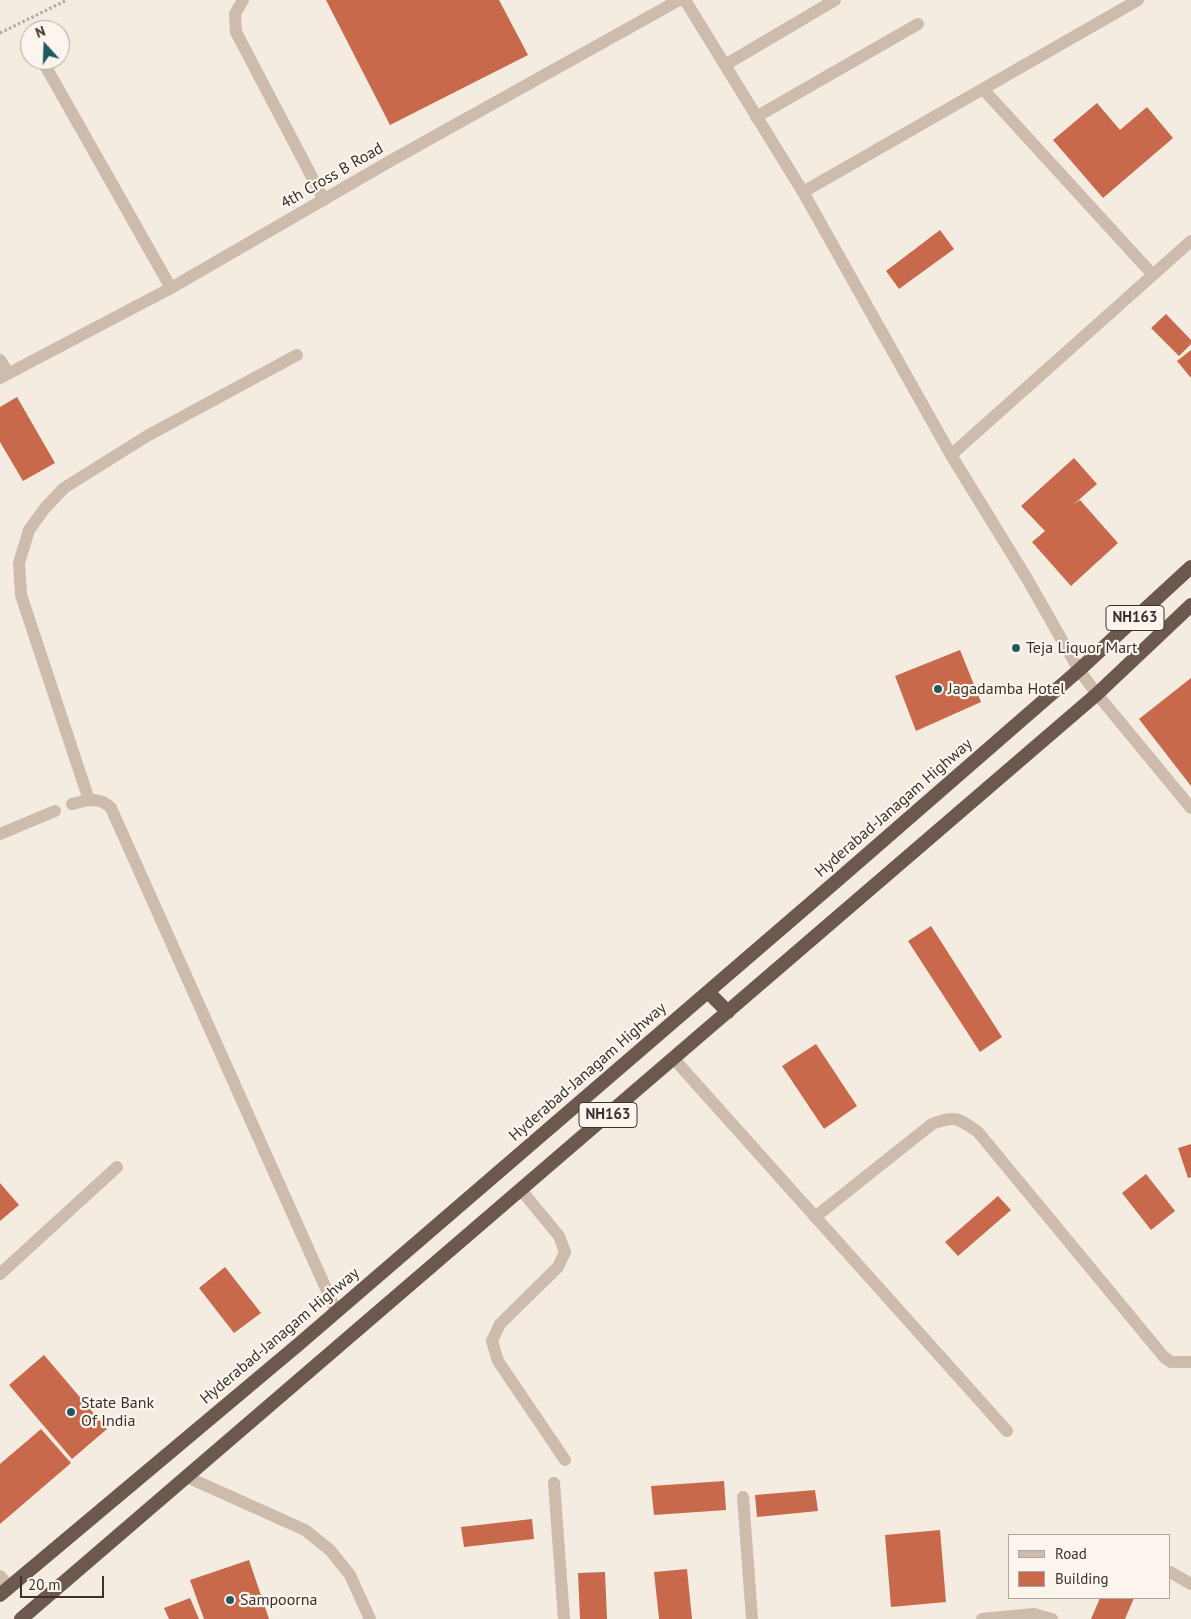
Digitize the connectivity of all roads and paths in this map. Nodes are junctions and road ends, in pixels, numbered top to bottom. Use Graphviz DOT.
graph roads {
  1 [pos="67,0"];
  2 [pos="243,0"];
  3 [pos="679,0"];
  4 [pos="685,0"];
  5 [pos="835,0"];
  6 [pos="1138,0"];
  7 [pos="918,24"];
  8 [pos="0,33"];
  9 [pos="725,65"];
  10 [pos="48,70"];
  11 [pos="983,89"];
  12 [pos="756,117"];
  13 [pos="803,192"];
  14 [pos="324,200"];
  15 [pos="1191,241"];
  16 [pos="1153,275"];
  17 [pos="171,288"];
  18 [pos="297,355"];
  19 [pos="0,360"];
  20 [pos="4,376"];
  21 [pos="951,456"];
  22 [pos="1191,567"];
  23 [pos="1191,605"];
  24 [pos="1079,670"];
  25 [pos="1097,694"];
  26 [pos="89,800"];
  27 [pos="72,804"];
  28 [pos="1191,808"];
  29 [pos="55,811"];
  30 [pos="0,834"];
  31 [pos="708,992"];
  32 [pos="728,1012"];
  33 [pos="674,1059"];
  34 [pos="118,1167"];
  35 [pos="521,1190"];
  36 [pos="815,1217"];
  37 [pos="0,1256"];
  38 [pos="5,1270"];
  39 [pos="336,1311"];
  40 [pos="1191,1362"];
  41 [pos="1007,1431"];
  42 [pos="565,1460"];
  43 [pos="187,1477"];
  44 [pos="554,1483"];
  45 [pos="743,1497"];
  46 [pos="1171,1573"];
  47 [pos="0,1576"];
  48 [pos="1191,1584"];
  49 [pos="5,1591"];
  50 [pos="21,1619"];
  51 [pos="370,1619"];
  52 [pos="564,1619"];
  53 [pos="752,1619"];
  54 [pos="982,1619"];
  55 [pos="1052,1619"];
  1 -- 8 [label="path"];
  2 -- 14 [label="street"];
  3 -- 14 [label="street, 4th Cross B Road"];
  4 -- 9 [label="street"];
  5 -- 9 [label="street"];
  6 -- 11 [label="street"];
  7 -- 12 [label="street"];
  9 -- 12 [label="street"];
  10 -- 17 [label="street"];
  11 -- 13 [label="street"];
  11 -- 16 [label="street"];
  12 -- 13 [label="street"];
  13 -- 21 [label="street"];
  14 -- 17 [label="street, 4th Cross B Road"];
  15 -- 16 [label="street"];
  16 -- 21 [label="street"];
  17 -- 20 [label="street, 4th Cross B Road"];
  18 -- 26 [label="street"];
  19 -- 20 [label="street"];
  21 -- 24 [label="street"];
  22 -- 24 [label="highway, Hyderabad-Janagam Highway / NH163"];
  23 -- 25 [label="highway, NH163"];
  24 -- 25 [label="street"];
  24 -- 31 [label="highway, Hyderabad-Janagam Highway / NH163"];
  25 -- 28 [label="street"];
  25 -- 32 [label="highway, NH163"];
  26 -- 27 [label="street"];
  26 -- 39 [label="street"];
  29 -- 30 [label="street"];
  31 -- 32 [label="highway"];
  31 -- 39 [label="highway, Hyderabad-Janagam Highway / NH163"];
  32 -- 33 [label="highway, NH163"];
  33 -- 35 [label="highway, NH163"];
  33 -- 36 [label="street"];
  34 -- 38 [label="street"];
  35 -- 42 [label="street"];
  35 -- 43 [label="highway, NH163"];
  36 -- 40 [label="street"];
  36 -- 41 [label="street"];
  37 -- 38 [label="street"];
  39 -- 49 [label="highway, Hyderabad-Janagam Highway / NH163"];
  43 -- 50 [label="highway, NH163"];
  43 -- 51 [label="street"];
  44 -- 52 [label="street"];
  45 -- 53 [label="street"];
  46 -- 48 [label="street"];
  47 -- 49 [label="street"];
  54 -- 55 [label="street"];
}
